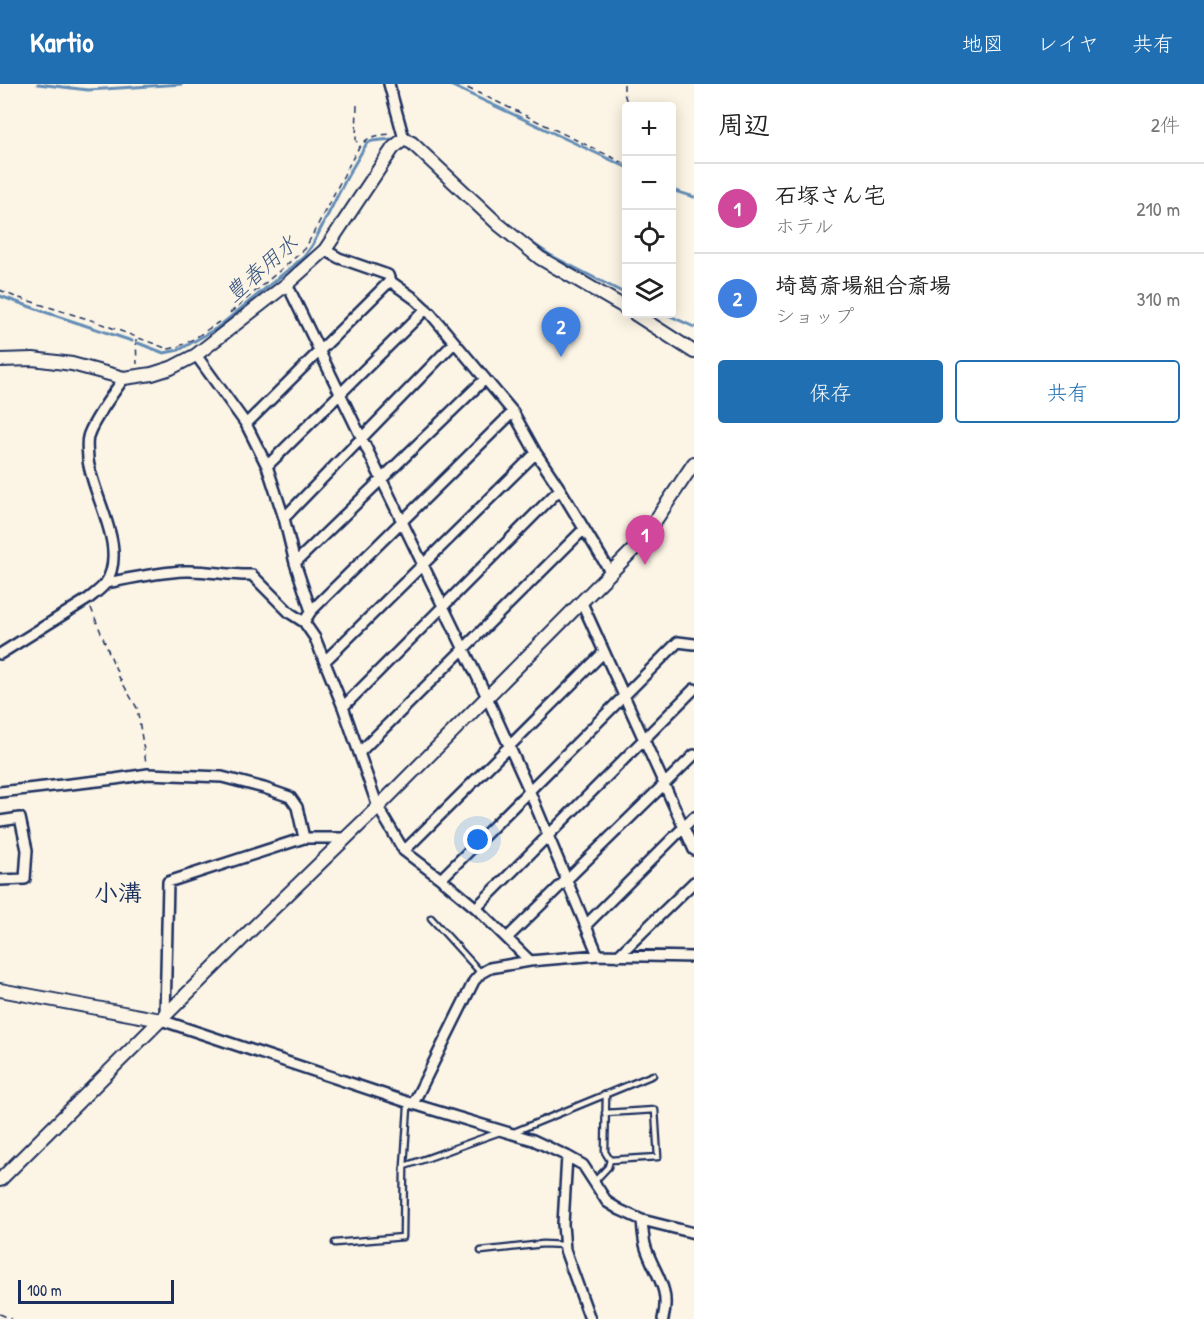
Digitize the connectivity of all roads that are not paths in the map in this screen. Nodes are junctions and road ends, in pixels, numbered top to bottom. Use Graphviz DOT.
graph roads {
  1 [pos="389,84"];
  2 [pos="400,136"];
  3 [pos="325,250"];
  4 [pos="390,281"];
  5 [pos="287,284"];
  6 [pos="622,305"];
  7 [pos="426,309"];
  8 [pos="641,318"];
  9 [pos="454,343"];
  10 [pos="319,352"];
  11 [pos="694,352"];
  12 [pos="196,355"];
  13 [pos="0,360"];
  14 [pos="124,378"];
  15 [pos="485,379"];
  16 [pos="340,394"];
  17 [pos="513,412"];
  18 [pos="246,424"];
  19 [pos="362,439"];
  20 [pos="536,453"];
  21 [pos="694,463"];
  22 [pos="267,466"];
  23 [pos="382,480"];
  24 [pos="560,489"];
  25 [pos="284,518"];
  26 [pos="402,522"];
  27 [pos="584,529"];
  28 [pos="295,563"];
  29 [pos="422,564"];
  30 [pos="611,573"];
  31 [pos="106,583"];
  32 [pos="582,603"];
  33 [pos="443,606"];
  34 [pos="310,611"];
  35 [pos="304,622"];
  36 [pos="694,644"];
  37 [pos="464,648"];
  38 [pos="604,652"];
  39 [pos="0,654"];
  40 [pos="325,661"];
  41 [pos="694,690"];
  42 [pos="624,695"];
  43 [pos="487,697"];
  44 [pos="342,707"];
  45 [pos="644,739"];
  46 [pos="509,747"];
  47 [pos="359,753"];
  48 [pos="694,755"];
  49 [pos="664,783"];
  50 [pos="528,790"];
  51 [pos="0,792"];
  52 [pos="378,807"];
  53 [pos="694,817"];
  54 [pos="0,821"];
  55 [pos="684,827"];
  56 [pos="548,836"];
  57 [pos="304,838"];
  58 [pos="345,838"];
  59 [pos="694,850"];
  60 [pos="404,851"];
  61 [pos="441,879"];
  62 [pos="0,880"];
  63 [pos="567,880"];
  64 [pos="694,882"];
  65 [pos="476,908"];
  66 [pos="431,918"];
  67 [pos="586,925"];
  68 [pos="507,938"];
  69 [pos="598,955"];
  70 [pos="618,956"];
  71 [pos="694,957"];
  72 [pos="531,961"];
  73 [pos="481,973"];
  74 [pos="0,990"];
  75 [pos="163,1018"];
  76 [pos="653,1075"];
  77 [pos="606,1094"];
  78 [pos="412,1103"];
  79 [pos="605,1113"];
  80 [pos="507,1132"];
  81 [pos="567,1155"];
  82 [pos="610,1160"];
  83 [pos="404,1166"];
  84 [pos="0,1180"];
  85 [pos="594,1182"];
  86 [pos="642,1220"];
  87 [pos="694,1233"];
  88 [pos="335,1243"];
  89 [pos="565,1245"];
  90 [pos="481,1251"];
  91 [pos="590,1319"];
  92 [pos="663,1319"];
  1 -- 2 [label="street"];
  2 -- 3 [label="street"];
  2 -- 6 [label="street"];
  3 -- 4 [label="street"];
  3 -- 5 [label="street"];
  4 -- 7 [label="street"];
  4 -- 10 [label="street"];
  5 -- 10 [label="street"];
  5 -- 12 [label="street"];
  7 -- 9 [label="street"];
  7 -- 16 [label="street"];
  8 -- 11 [label="street"];
  9 -- 15 [label="street"];
  9 -- 19 [label="street"];
  10 -- 16 [label="street"];
  10 -- 18 [label="street"];
  12 -- 14 [label="street"];
  12 -- 18 [label="street"];
  13 -- 14 [label="street"];
  14 -- 31 [label="street"];
  15 -- 17 [label="street"];
  15 -- 23 [label="street"];
  16 -- 19 [label="street"];
  16 -- 22 [label="street"];
  17 -- 20 [label="street"];
  17 -- 26 [label="street"];
  18 -- 22 [label="street"];
  19 -- 23 [label="street"];
  19 -- 25 [label="street"];
  20 -- 24 [label="street"];
  20 -- 29 [label="street"];
  21 -- 30 [label="street"];
  22 -- 25 [label="street"];
  23 -- 26 [label="street"];
  23 -- 28 [label="street"];
  24 -- 27 [label="street"];
  24 -- 33 [label="street"];
  25 -- 28 [label="street"];
  26 -- 29 [label="street"];
  26 -- 34 [label="street"];
  27 -- 30 [label="street"];
  27 -- 37 [label="street"];
  28 -- 34 [label="street"];
  29 -- 33 [label="street"];
  29 -- 40 [label="street"];
  30 -- 32 [label="street"];
  31 -- 35 [label="street"];
  31 -- 39 [label="street"];
  32 -- 38 [label="street"];
  32 -- 43 [label="street"];
  33 -- 37 [label="street"];
  33 -- 44 [label="street"];
  34 -- 35 [label="street"];
  35 -- 40 [label="street"];
  36 -- 42 [label="street"];
  37 -- 43 [label="street"];
  37 -- 47 [label="street"];
  38 -- 42 [label="street"];
  38 -- 46 [label="street"];
  40 -- 44 [label="street"];
  41 -- 45 [label="street"];
  42 -- 45 [label="street"];
  42 -- 50 [label="street"];
  43 -- 46 [label="street"];
  43 -- 52 [label="street"];
  44 -- 47 [label="street"];
  45 -- 49 [label="street"];
  45 -- 56 [label="street"];
  46 -- 50 [label="street"];
  46 -- 60 [label="street"];
  47 -- 52 [label="street"];
  48 -- 49 [label="street"];
  49 -- 55 [label="street"];
  49 -- 63 [label="street"];
  50 -- 56 [label="street"];
  50 -- 61 [label="street"];
  51 -- 57 [label="street"];
  52 -- 58 [label="street"];
  52 -- 60 [label="street"];
  53 -- 55 [label="street"];
  54 -- 62 [label="street"];
  55 -- 59 [label="street"];
  55 -- 67 [label="street"];
  56 -- 63 [label="street"];
  56 -- 65 [label="street"];
  57 -- 58 [label="street"];
  57 -- 75 [label="street"];
  58 -- 75 [label="street"];
  60 -- 61 [label="street"];
  61 -- 65 [label="street"];
  63 -- 67 [label="street"];
  63 -- 68 [label="street"];
  64 -- 70 [label="street"];
  65 -- 68 [label="street"];
  66 -- 73 [label="lane"];
  67 -- 69 [label="street"];
  68 -- 72 [label="street"];
  69 -- 70 [label="street"];
  69 -- 72 [label="street"];
  70 -- 71 [label="street"];
  72 -- 73 [label="street"];
  73 -- 78 [label="street"];
  74 -- 75 [label="street"];
  75 -- 78 [label="street"];
  75 -- 84 [label="street"];
  76 -- 77 [label="lane"];
  77 -- 79 [label="lane"];
  77 -- 80 [label="lane"];
  78 -- 80 [label="street"];
  78 -- 83 [label="lane"];
  79 -- 82 [label="lane"];
  79 -- 82 [label="lane"];
  80 -- 81 [label="street"];
  80 -- 83 [label="lane"];
  81 -- 85 [label="street"];
  81 -- 89 [label="street"];
  82 -- 85 [label="lane"];
  83 -- 88 [label="lane"];
  85 -- 86 [label="street"];
  86 -- 87 [label="street"];
  86 -- 92 [label="street"];
  89 -- 90 [label="lane"];
  89 -- 91 [label="street"];
}
